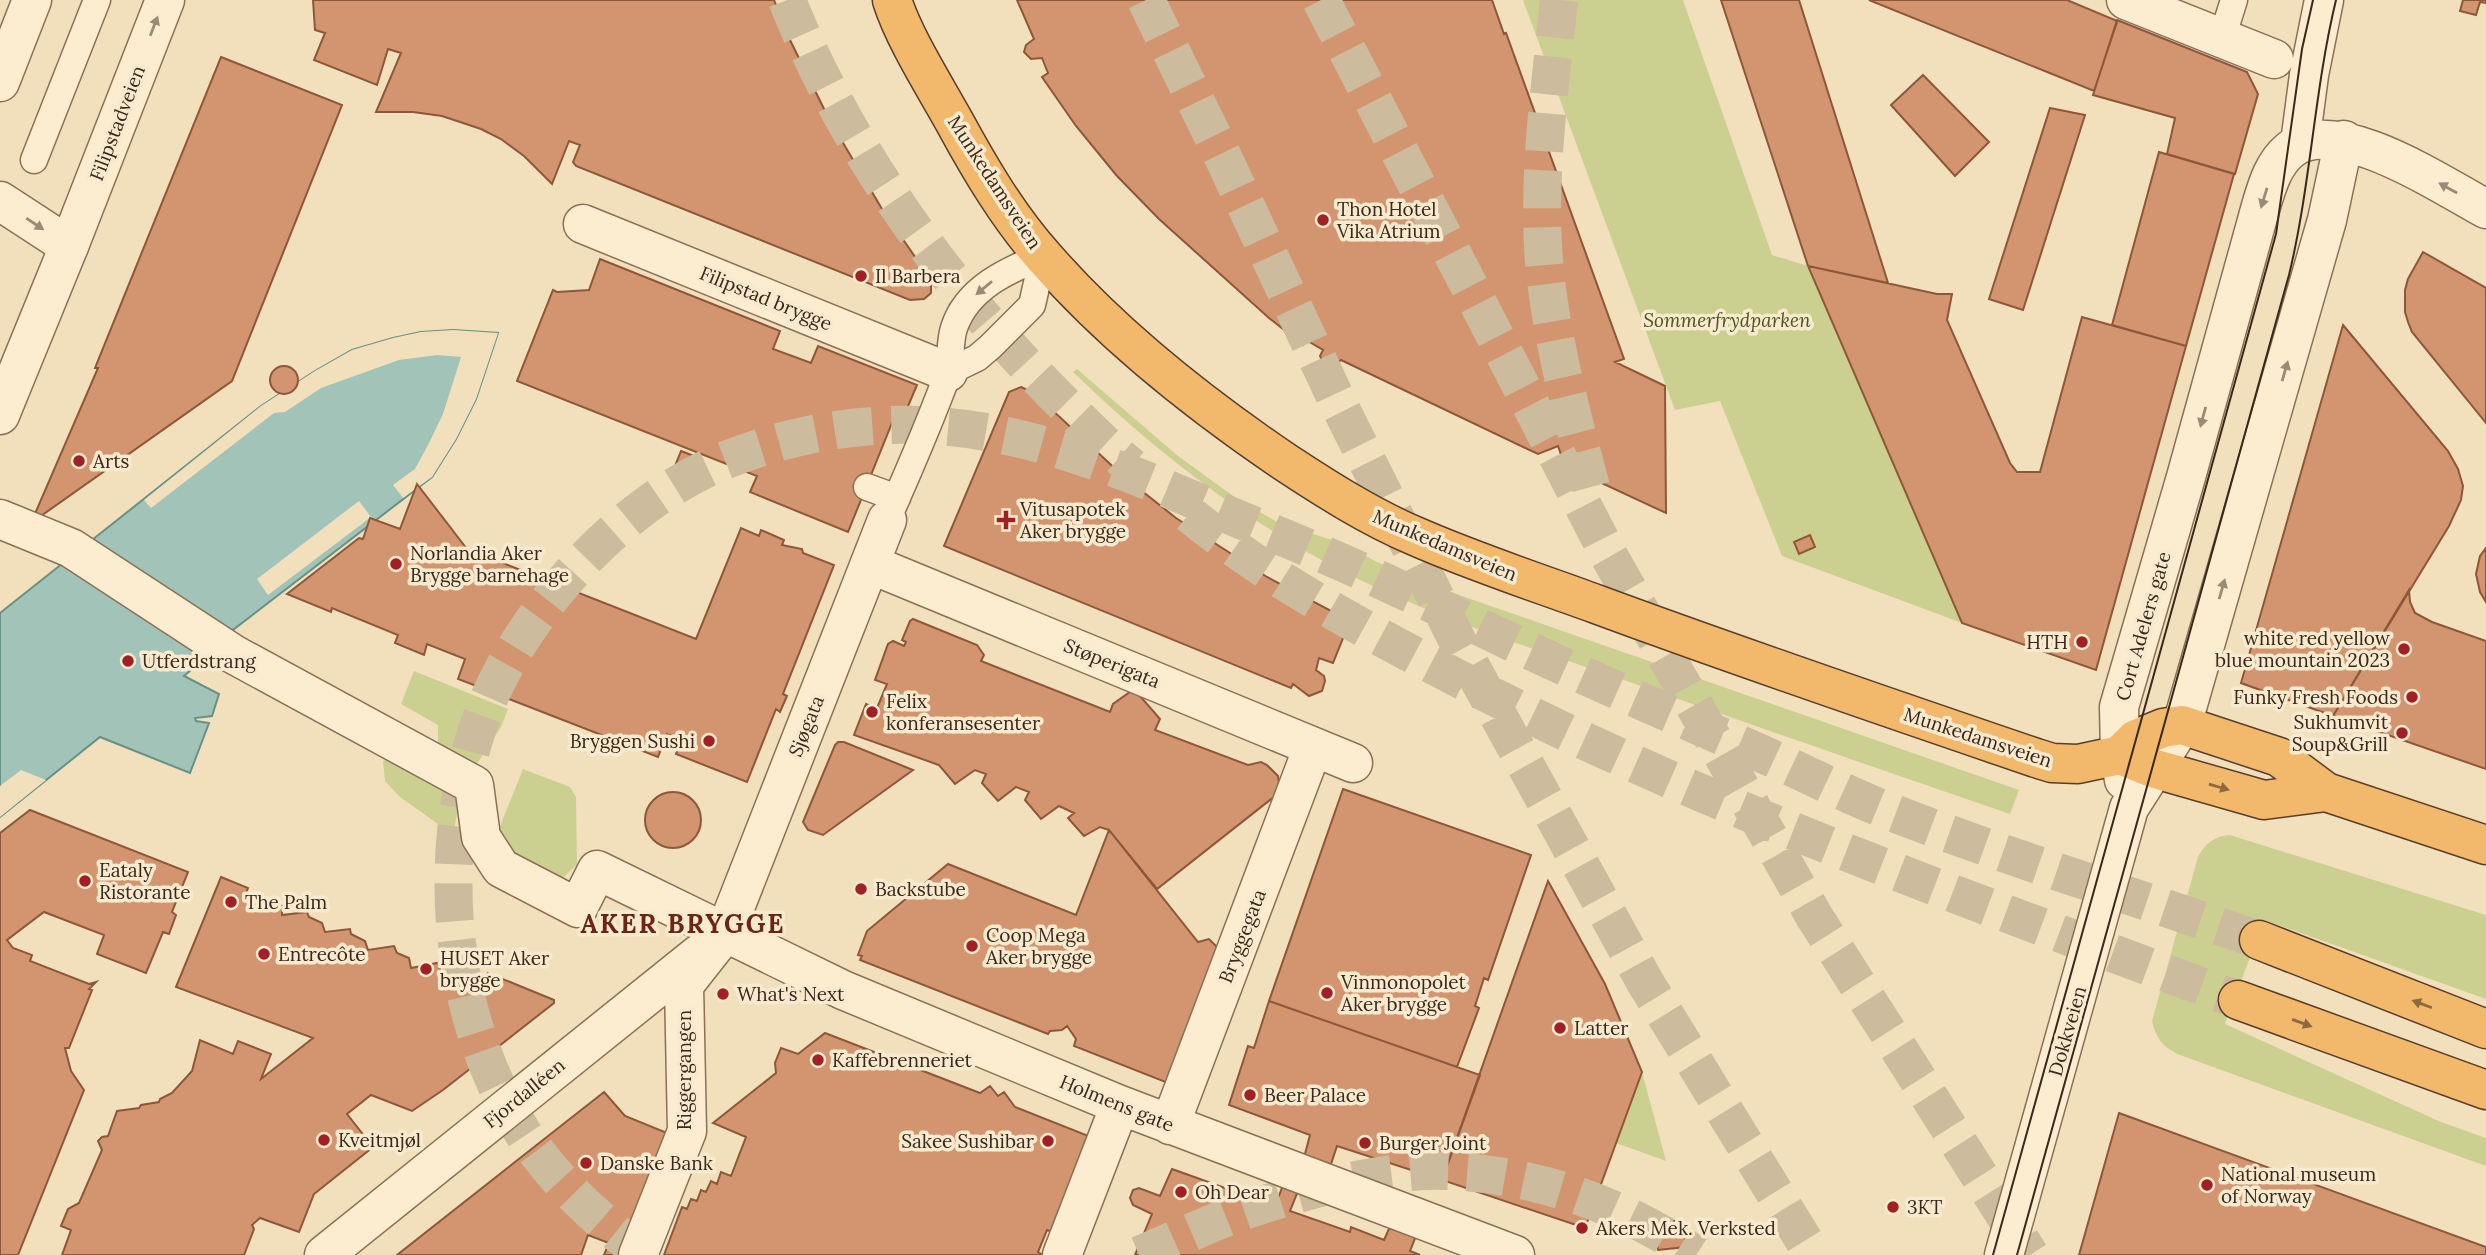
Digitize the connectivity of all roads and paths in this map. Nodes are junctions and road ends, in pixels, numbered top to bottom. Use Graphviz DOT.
graph roads {
  1 [pos="32,0"];
  2 [pos="97,0"];
  3 [pos="165,0"];
  4 [pos="892,0"];
  5 [pos="2126,0"];
  6 [pos="2234,0"];
  7 [pos="2324,0"];
  8 [pos="2222,38"];
  9 [pos="2274,59"];
  10 [pos="0,82"];
  11 [pos="2344,141"];
  12 [pos="2301,143"];
  13 [pos="34,160"];
  14 [pos="0,201"];
  15 [pos="2486,209"];
  16 [pos="583,224"];
  17 [pos="69,246"];
  18 [pos="1043,256"];
  19 [pos="948,372"];
  20 [pos="0,415"];
  21 [pos="867,487"];
  22 [pos="892,509"];
  23 [pos="0,519"];
  24 [pos="870,564"];
  25 [pos="2182,725"];
  26 [pos="1313,747"];
  27 [pos="2137,762"];
  28 [pos="1353,763"];
  29 [pos="2326,792"];
  30 [pos="2129,808"];
  31 [pos="2486,845"];
  32 [pos="725,933"];
  33 [pos="2259,940"];
  34 [pos="2238,1000"];
  35 [pos="2486,1029"];
  36 [pos="2475,1086"];
  37 [pos="1120,1105"];
  38 [pos="1170,1125"];
  39 [pos="324,1255"];
  40 [pos="638,1255"];
  41 [pos="1062,1255"];
  42 [pos="1515,1255"];
  43 [pos="2004,1255"];
  1 -- 10 [label="street"];
  2 -- 13 [label="lane"];
  17 -- 3 [label="street, Filipstadveien, one-way"];
  4 -- 18 [label="highway, Munkedamsveien"];
  5 -- 8 [label="street"];
  6 -- 8 [label="lane"];
  7 -- 12 [label="street"];
  8 -- 9 [label="street"];
  11 -- 12 [label="street"];
  15 -- 11 [label="street, one-way"];
  25 -- 11 [label="street, one-way"];
  12 -- 27 [label="street, Cort Adelers gate, one-way"];
  14 -- 17 [label="street, one-way"];
  16 -- 19 [label="street, Filipstad brygge"];
  17 -- 20 [label="street, Filipstadveien"];
  18 -- 19 [label="lane"];
  18 -- 19 [label="lane, one-way"];
  18 -- 27 [label="highway, Munkedamsveien"];
  19 -- 22 [label="lane"];
  21 -- 22 [label="lane"];
  22 -- 24 [label="street, Sjøgata"];
  23 -- 32 [label="street, Holmens gate"];
  24 -- 26 [label="street, Støperigata"];
  24 -- 32 [label="street, Sjøgata"];
  25 -- 27 [label="highway, Munkedamsveien"];
  25 -- 29 [label="highway, Munkedamsveien"];
  26 -- 28 [label="street, Støperigata"];
  26 -- 38 [label="street, Bryggegata"];
  27 -- 29 [label="highway, Munkedamsveien, one-way"];
  27 -- 30 [label="street, Cort Adelers gate"];
  29 -- 31 [label="highway, Munkedamsveien"];
  30 -- 43 [label="street, Dokkveien"];
  32 -- 37 [label="street, Holmens gate"];
  32 -- 39 [label="street, Fjordalléen"];
  32 -- 40 [label="street, Riggergangen"];
  35 -- 33 [label="highway, one-way"];
  34 -- 36 [label="highway, one-way"];
  37 -- 38 [label="street, Holmens gate"];
  37 -- 41 [label="street"];
  38 -- 42 [label="street, Holmens gate"];
}
